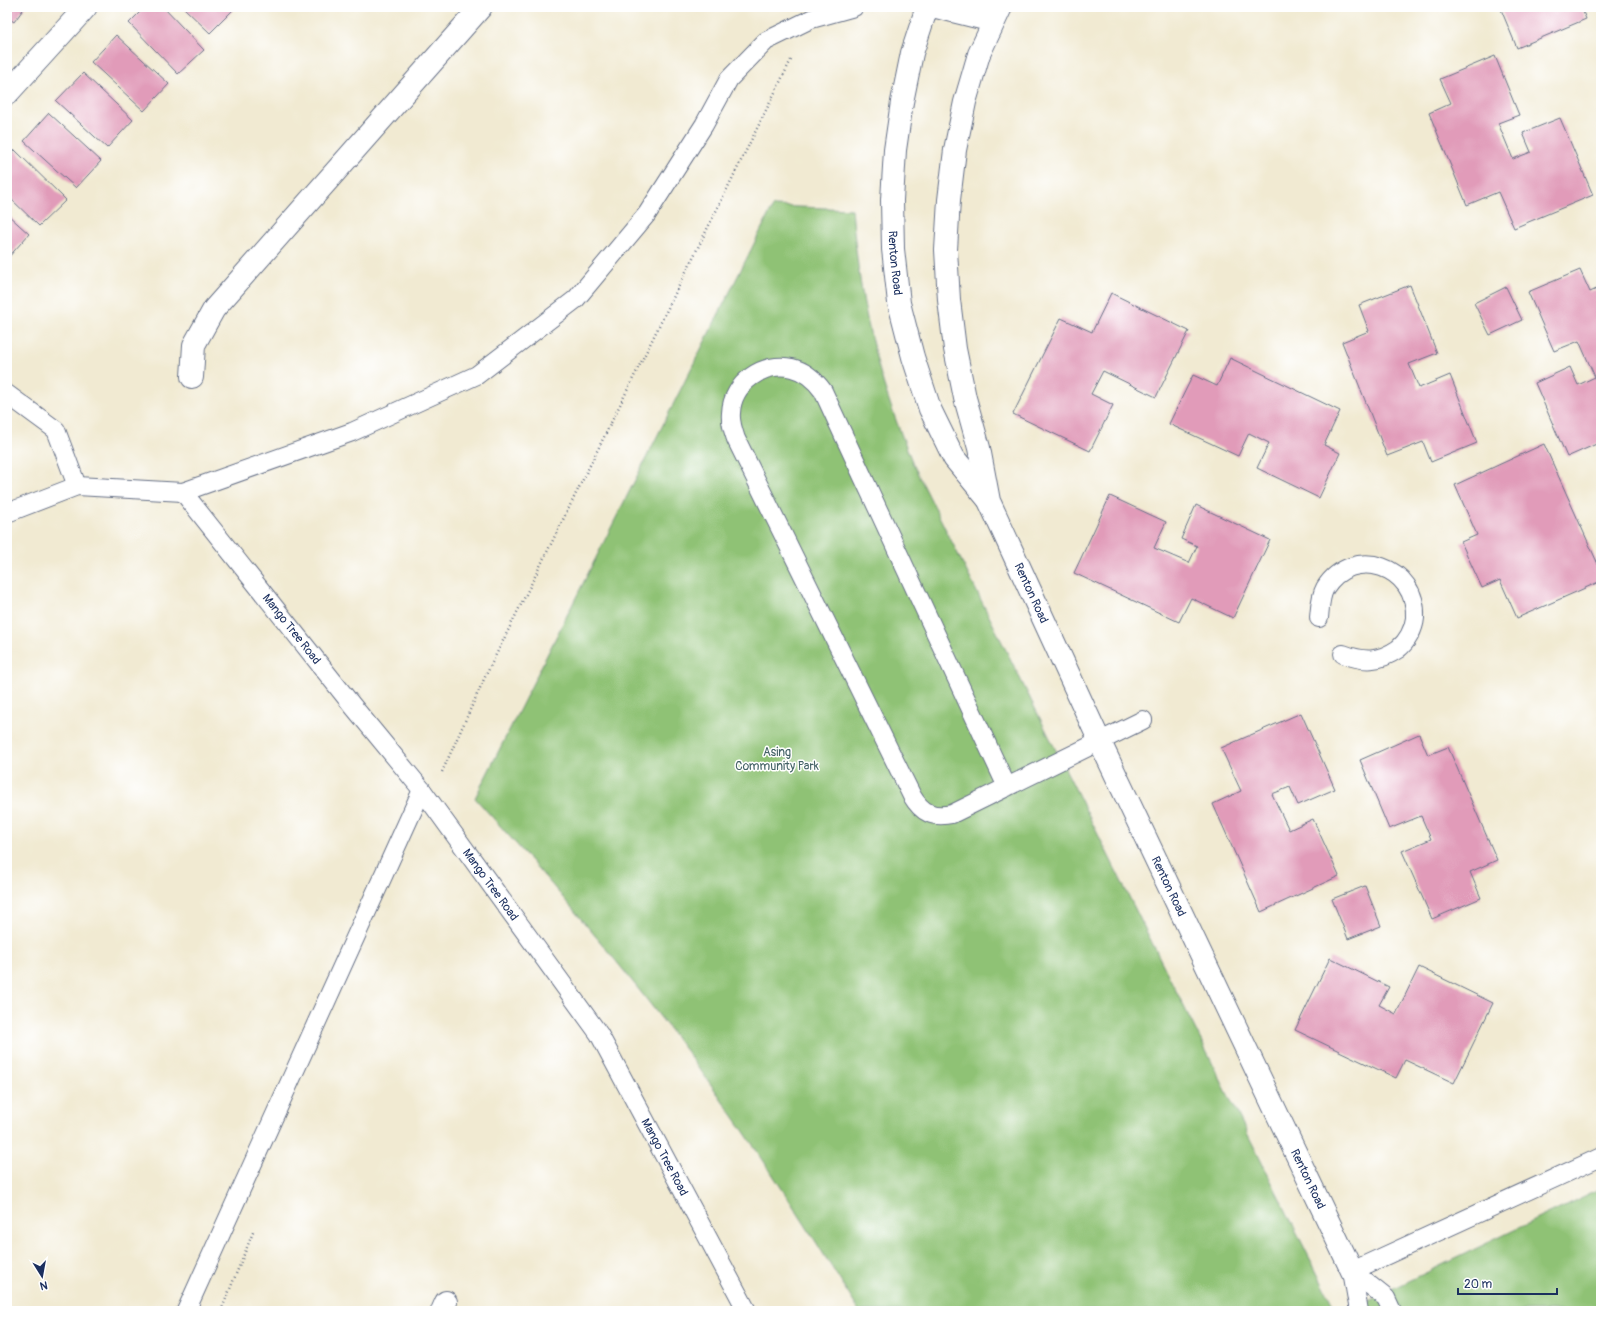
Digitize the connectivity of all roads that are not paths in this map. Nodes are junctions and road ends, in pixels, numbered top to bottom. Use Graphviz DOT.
graph roads {
  1 [pos="86,7"];
  2 [pos="481,7"];
  3 [pos="854,7"];
  4 [pos="927,7"];
  5 [pos="997,15"];
  6 [pos="7,94"];
  7 [pos="192,377"];
  8 [pos="7,394"];
  9 [pos="77,486"];
  10 [pos="183,492"];
  11 [pos="989,501"];
  12 [pos="7,513"];
  13 [pos="1319,618"];
  14 [pos="1344,654"];
  15 [pos="1143,720"];
  16 [pos="1100,742"];
  17 [pos="1006,787"];
  18 [pos="426,795"];
  19 [pos="1601,1157"];
  20 [pos="1352,1271"];
  21 [pos="186,1311"];
  22 [pos="747,1311"];
  23 [pos="1359,1311"];
  24 [pos="1392,1311"];
  1 -- 6 [label="street"];
  2 -- 7 [label="street"];
  3 -- 10 [label="lane"];
  4 -- 5 [label="lane"];
  4 -- 11 [label="street, Renton Road"];
  5 -- 11 [label="street, Renton Road"];
  8 -- 9 [label="lane"];
  9 -- 10 [label="lane"];
  9 -- 12 [label="lane"];
  10 -- 18 [label="lane, Mango Tree Road"];
  11 -- 16 [label="street, Renton Road"];
  13 -- 14 [label="lane"];
  15 -- 16 [label="lane"];
  16 -- 17 [label="lane"];
  16 -- 20 [label="street, Renton Road"];
  17 -- 17 [label="lane"];
  18 -- 21 [label="lane"];
  18 -- 22 [label="lane, Mango Tree Road"];
  19 -- 20 [label="lane"];
  20 -- 23 [label="lane"];
  20 -- 24 [label="lane"];
}
